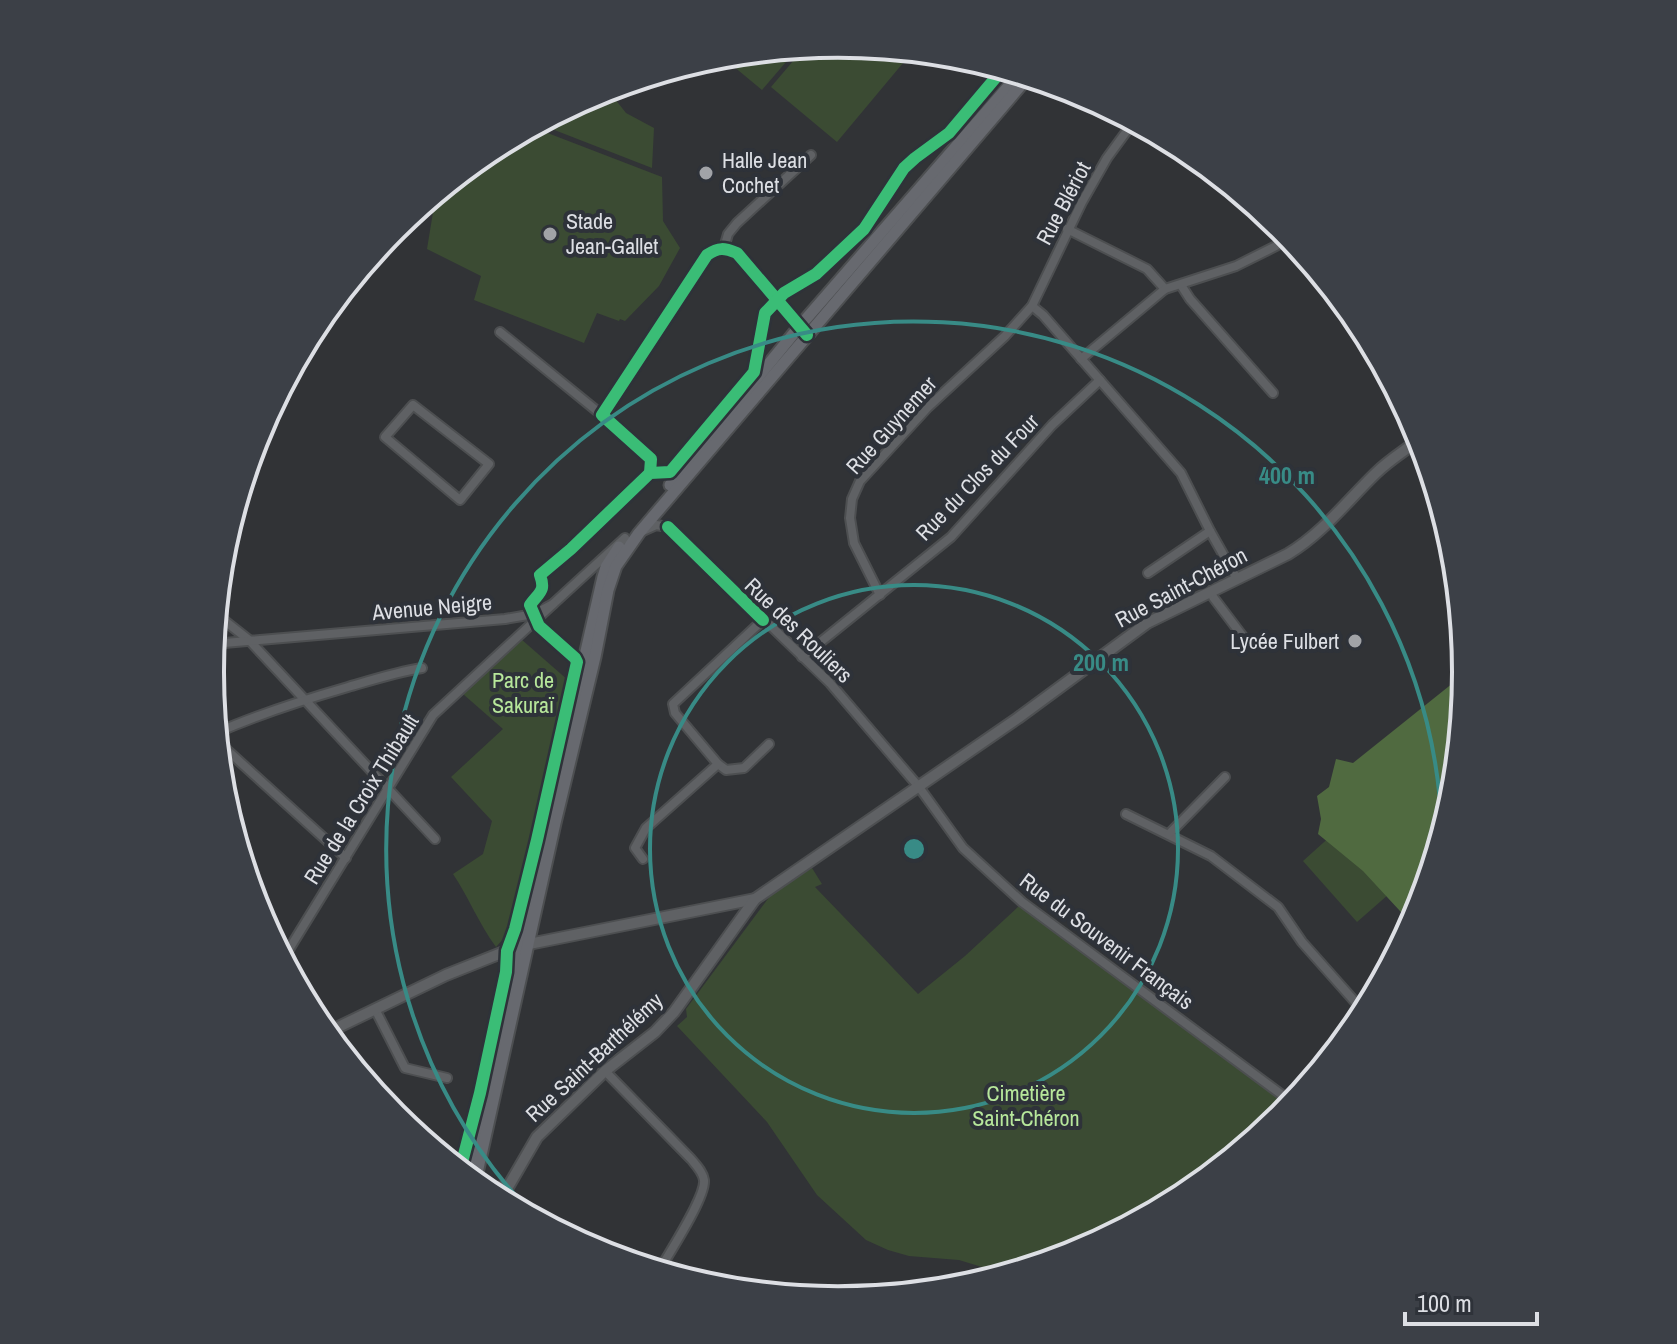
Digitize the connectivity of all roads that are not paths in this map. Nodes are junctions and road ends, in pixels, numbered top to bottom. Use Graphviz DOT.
graph roads {
  1 [pos="1011,83"];
  2 [pos="1020,86"];
  3 [pos="1127,130"];
  4 [pos="811,155"];
  5 [pos="1067,229"];
  6 [pos="1278,244"];
  7 [pos="724,248"];
  8 [pos="1181,285"];
  9 [pos="1165,289"];
  10 [pos="1032,306"];
  11 [pos="803,331"];
  12 [pos="500,332"];
  13 [pos="1081,359"];
  14 [pos="1100,380"];
  15 [pos="1273,393"];
  16 [pos="602,415"];
  17 [pos="389,431"];
  18 [pos="1410,447"];
  19 [pos="650,473"];
  20 [pos="1210,531"];
  21 [pos="639,533"];
  22 [pos="626,543"];
  23 [pos="611,566"];
  24 [pos="592,568"];
  25 [pos="1148,573"];
  26 [pos="1237,579"];
  27 [pos="1211,591"];
  28 [pos="880,595"];
  29 [pos="553,604"];
  30 [pos="763,620"];
  31 [pos="227,623"];
  32 [pos="249,640"];
  33 [pos="1247,642"];
  34 [pos="225,643"];
  35 [pos="802,657"];
  36 [pos="422,668"];
  37 [pos="305,700"];
  38 [pos="228,728"];
  39 [pos="769,744"];
  40 [pos="230,753"];
  41 [pos="718,764"];
  42 [pos="1225,777"];
  43 [pos="919,787"];
  44 [pos="387,790"];
  45 [pos="1126,814"];
  46 [pos="1169,834"];
  47 [pos="435,839"];
  48 [pos="346,858"];
  49 [pos="643,859"];
  50 [pos="755,899"];
  51 [pos="524,944"];
  52 [pos="290,948"];
  53 [pos="1356,1002"];
  54 [pos="375,1009"];
  55 [pos="338,1027"];
  56 [pos="605,1071"];
  57 [pos="447,1078"];
  58 [pos="1283,1095"];
  59 [pos="469,1162"];
  60 [pos="478,1169"];
  61 [pos="504,1187"];
  62 [pos="665,1260"];
  1 -- 11 [label="main road"];
  2 -- 11 [label="main road"];
  3 -- 5 [label="street, Rue Blériot"];
  4 -- 7 [label="street"];
  5 -- 9 [label="street"];
  5 -- 10 [label="street, Rue Blériot"];
  6 -- 8 [label="street"];
  7 -- 11 [label="street"];
  7 -- 16 [label="street"];
  8 -- 9 [label="street"];
  8 -- 15 [label="street"];
  9 -- 13 [label="street"];
  10 -- 13 [label="street"];
  10 -- 28 [label="street, Rue Guynemer"];
  11 -- 21 [label="main road"];
  11 -- 22 [label="main road"];
  12 -- 16 [label="street"];
  13 -- 14 [label="street"];
  14 -- 20 [label="street"];
  14 -- 28 [label="street, Rue du Clos du Four"];
  16 -- 19 [label="street"];
  17 -- 17 [label="street"];
  18 -- 26 [label="street, Rue Saint-Chéron"];
  20 -- 25 [label="street"];
  20 -- 26 [label="street"];
  21 -- 22 [label="main road"];
  21 -- 30 [label="street, Rue des Rouliers"];
  22 -- 23 [label="main road"];
  22 -- 24 [label="street, Avenue Neigre"];
  23 -- 24 [label="street"];
  23 -- 51 [label="main road"];
  23 -- 51 [label="main road"];
  24 -- 29 [label="street, Avenue Neigre"];
  26 -- 27 [label="street, Rue Saint-Chéron"];
  27 -- 33 [label="street"];
  27 -- 43 [label="street, Rue Saint-Chéron"];
  28 -- 35 [label="street, Rue du Clos du Four"];
  29 -- 32 [label="street, Avenue Neigre"];
  29 -- 44 [label="street, Rue de la Croix Thibault"];
  30 -- 35 [label="street, Rue des Rouliers"];
  30 -- 41 [label="street"];
  31 -- 32 [label="street"];
  32 -- 34 [label="street, Avenue Neigre"];
  32 -- 37 [label="street"];
  35 -- 43 [label="street, Rue des Rouliers"];
  36 -- 37 [label="street"];
  37 -- 38 [label="street"];
  37 -- 44 [label="street"];
  39 -- 41 [label="street"];
  40 -- 48 [label="street"];
  41 -- 49 [label="street"];
  42 -- 46 [label="street"];
  43 -- 50 [label="street, Rue Saint-Chéron"];
  43 -- 58 [label="street, Rue du Souvenir Français"];
  44 -- 47 [label="street"];
  44 -- 48 [label="street, Rue de la Croix Thibault"];
  45 -- 46 [label="street"];
  46 -- 53 [label="street"];
  48 -- 52 [label="street, Rue de la Croix Thibault"];
  50 -- 51 [label="street"];
  50 -- 56 [label="street, Rue Saint-Barthélémy"];
  51 -- 54 [label="street"];
  51 -- 59 [label="main road"];
  51 -- 60 [label="main road"];
  54 -- 55 [label="street"];
  54 -- 57 [label="street"];
  56 -- 61 [label="street, Rue Saint-Barthélémy"];
  56 -- 62 [label="street"];
}
